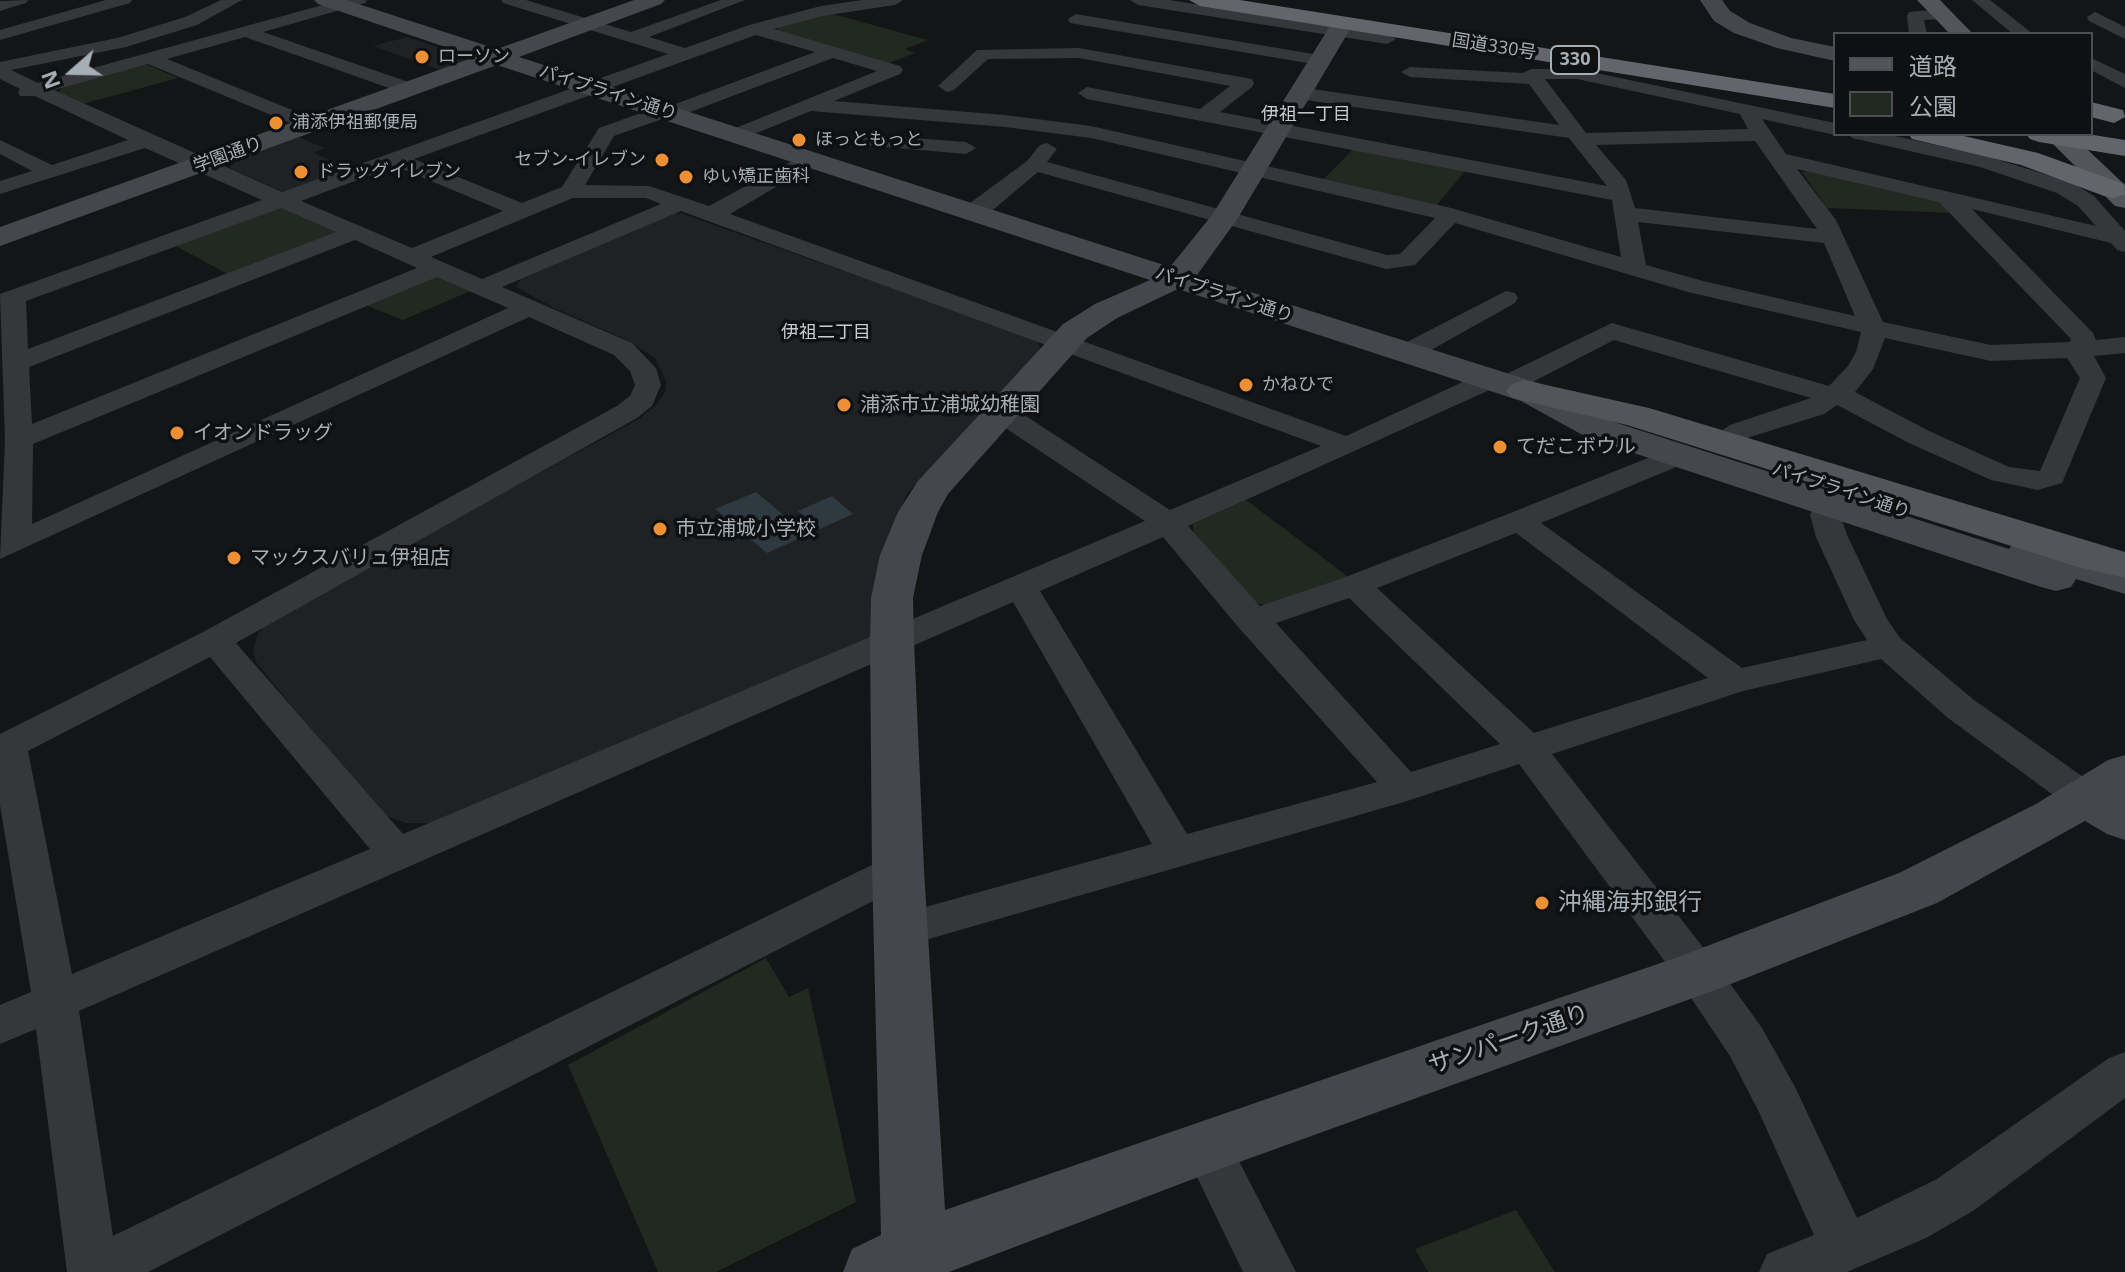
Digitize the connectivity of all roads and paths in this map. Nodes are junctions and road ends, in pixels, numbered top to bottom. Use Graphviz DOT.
graph roads {
  1 [pos="20,0"];
  2 [pos="84,0"];
  3 [pos="234,0"];
  4 [pos="654,0"];
  5 [pos="737,0"];
  6 [pos="895,0"];
  7 [pos="1138,0"];
  8 [pos="1200,0"];
  9 [pos="1237,0"];
  10 [pos="1711,0"];
  11 [pos="1980,0"];
  12 [pos="523,1"];
  13 [pos="342,2"];
  14 [pos="0,6"];
  15 [pos="1099,6"];
  16 [pos="107,7"];
  17 [pos="1935,7"];
  18 [pos="135,11"];
  19 [pos="2095,17"];
  20 [pos="1076,19"];
  21 [pos="586,25"];
  22 [pos="175,26"];
  23 [pos="755,29"];
  24 [pos="1338,31"];
  25 [pos="247,32"];
  26 [pos="1918,32"];
  27 [pos="1960,32"];
  28 [pos="2021,32"];
  29 [pos="2125,34"];
  30 [pos="2,35"];
  31 [pos="630,38"];
  32 [pos="1387,39"];
  33 [pos="1519,44"];
  34 [pos="1480,45"];
  35 [pos="832,52"];
  36 [pos="1079,53"];
  37 [pos="686,54"];
  38 [pos="1833,54"];
  39 [pos="2114,56"];
  40 [pos="500,57"];
  41 [pos="41,58"];
  42 [pos="149,58"];
  43 [pos="1319,60"];
  44 [pos="2093,60"];
  45 [pos="2093,61"];
  46 [pos="0,69"];
  47 [pos="1410,72"];
  48 [pos="1535,79"];
  49 [pos="1833,81"];
  50 [pos="2125,82"];
  51 [pos="595,88"];
  52 [pos="36,89"];
  53 [pos="410,89"];
  54 [pos="1087,93"];
  55 [pos="1299,93"];
  56 [pos="1833,94"];
  57 [pos="12,96"];
  58 [pos="1833,101"];
  59 [pos="808,105"];
  60 [pos="1747,110"];
  61 [pos="876,111"];
  62 [pos="668,112"];
  63 [pos="1206,114"];
  64 [pos="922,115"];
  65 [pos="1833,116"];
  66 [pos="312,125"];
  67 [pos="1064,128"];
  68 [pos="1833,129"];
  69 [pos="1276,130"];
  70 [pos="735,135"];
  71 [pos="1761,135"];
  72 [pos="1578,136"];
  73 [pos="1868,136"];
  74 [pos="1930,136"];
  75 [pos="2043,136"];
  76 [pos="2059,136"];
  77 [pos="860,140"];
  78 [pos="2125,140"];
  79 [pos="146,141"];
  80 [pos="0,146"];
  81 [pos="966,148"];
  82 [pos="2004,152"];
  83 [pos="395,159"];
  84 [pos="1782,159"];
  85 [pos="811,161"];
  86 [pos="203,164"];
  87 [pos="2103,164"];
  88 [pos="1034,165"];
  89 [pos="1251,170"];
  90 [pos="50,172"];
  91 [pos="0,188"];
  92 [pos="570,191"];
  93 [pos="1947,197"];
  94 [pos="283,200"];
  95 [pos="679,204"];
  96 [pos="1624,204"];
  97 [pos="522,211"];
  98 [pos="969,212"];
  99 [pos="711,214"];
  100 [pos="1451,215"];
  101 [pos="1224,218"];
  102 [pos="356,232"];
  103 [pos="0,237"];
  104 [pos="1832,237"];
  105 [pos="2122,242"];
  106 [pos="411,257"];
  107 [pos="437,268"];
  108 [pos="1635,269"];
  109 [pos="1172,279"];
  110 [pos="480,288"];
  111 [pos="1506,298"];
  112 [pos="7,299"];
  113 [pos="527,309"];
  114 [pos="1874,331"];
  115 [pos="1065,343"];
  116 [pos="2125,345"];
  117 [pos="2082,350"];
  118 [pos="1406,353"];
  119 [pos="16,363"];
  120 [pos="1506,385"];
  121 [pos="1833,394"];
  122 [pos="1002,413"];
  123 [pos="19,440"];
  124 [pos="1722,443"];
  125 [pos="1347,446"];
  126 [pos="1669,453"];
  127 [pos="1829,505"];
  128 [pos="1519,521"];
  129 [pos="1167,522"];
  130 [pos="8,547"];
  131 [pos="2125,565"];
  132 [pos="2125,581"];
  133 [pos="1355,585"];
  134 [pos="1021,587"];
  135 [pos="2125,604"];
  136 [pos="1251,620"];
  137 [pos="215,640"];
  138 [pos="892,642"];
  139 [pos="1888,646"];
  140 [pos="1736,681"];
  141 [pos="1527,748"];
  142 [pos="5,749"];
  143 [pos="1404,788"];
  144 [pos="2112,797"];
  145 [pos="1178,853"];
  146 [pos="397,854"];
  147 [pos="898,870"];
  148 [pos="901,930"];
  149 [pos="1698,973"];
  150 [pos="55,1001"];
  151 [pos="0,1025"];
  152 [pos="2125,1072"];
  153 [pos="1206,1146"];
  154 [pos="1845,1248"];
  155 [pos="896,1263"];
  156 [pos="94,1272"];
  157 [pos="1270,1272"];
  158 [pos="1785,1272"];
  1 -- 14 [label="street"];
  2 -- 16 [label="street"];
  3 -- 22 [label="street"];
  4 -- 21 [label="street, 学園通り"];
  5 -- 31 [label="street"];
  6 -- 23 [label="street"];
  7 -- 24 [label="street"];
  8 -- 34 [label="highway, 国道330号 / 330"];
  9 -- 33 [label="highway, 国道330号 / 330"];
  10 -- 38 [label="street"];
  11 -- 28 [label="street"];
  12 -- 21 [label="street"];
  13 -- 25 [label="street"];
  13 -- 40 [label="street, パイプライン通り"];
  15 -- 20 [label="street"];
  16 -- 18 [label="street"];
  16 -- 30 [label="street"];
  17 -- 26 [label="street"];
  17 -- 27 [label="main road"];
  18 -- 22 [label="street"];
  19 -- 29 [label="street"];
  20 -- 36 [label="street"];
  20 -- 43 [label="street"];
  21 -- 31 [label="street"];
  21 -- 40 [label="street, 学園通り"];
  22 -- 41 [label="street"];
  23 -- 35 [label="street"];
  23 -- 37 [label="street"];
  24 -- 32 [label="street"];
  24 -- 43 [label="street"];
  25 -- 42 [label="street"];
  25 -- 53 [label="street"];
  30 -- 41 [label="street"];
  31 -- 37 [label="street"];
  33 -- 49 [label="highway"];
  33 -- 56 [label="highway, 国道330号 / 330"];
  34 -- 58 [label="highway, 国道330号 / 330"];
  34 -- 65 [label="highway"];
  35 -- 59 [label="street"];
  35 -- 62 [label="street"];
  36 -- 54 [label="street"];
  36 -- 63 [label="street"];
  36 -- 64 [label="street"];
  37 -- 51 [label="street"];
  39 -- 44 [label="street"];
  40 -- 51 [label="street, パイプライン通り"];
  40 -- 53 [label="street, 学園通り"];
  41 -- 46 [label="street"];
  42 -- 52 [label="street"];
  42 -- 66 [label="street"];
  43 -- 55 [label="street"];
  45 -- 50 [label="street"];
  46 -- 52 [label="street"];
  47 -- 48 [label="street"];
  48 -- 60 [label="street"];
  48 -- 72 [label="street"];
  51 -- 62 [label="street, パイプライン通り"];
  51 -- 83 [label="street"];
  52 -- 57 [label="street"];
  52 -- 79 [label="street"];
  53 -- 66 [label="street, 学園通り"];
  54 -- 63 [label="street"];
  54 -- 67 [label="street"];
  55 -- 69 [label="street"];
  55 -- 72 [label="street"];
  59 -- 61 [label="street"];
  59 -- 70 [label="street"];
  60 -- 68 [label="street"];
  60 -- 71 [label="street"];
  61 -- 64 [label="street"];
  61 -- 77 [label="street"];
  62 -- 70 [label="street, パイプライン通り"];
  62 -- 92 [label="street"];
  63 -- 69 [label="street"];
  64 -- 67 [label="street"];
  66 -- 86 [label="street, 学園通り"];
  67 -- 88 [label="street"];
  67 -- 89 [label="street"];
  69 -- 89 [label="street"];
  69 -- 96 [label="street"];
  70 -- 85 [label="street, パイプライン通り"];
  71 -- 72 [label="street"];
  71 -- 84 [label="street"];
  72 -- 96 [label="street"];
  73 -- 105 [label="street"];
  74 -- 82 [label="highway"];
  75 -- 87 [label="highway"];
  76 -- 87 [label="main road"];
  77 -- 81 [label="street"];
  77 -- 85 [label="street"];
  78 -- 87 [label="highway"];
  79 -- 86 [label="street"];
  79 -- 90 [label="street"];
  80 -- 90 [label="street"];
  82 -- 87 [label="highway"];
  82 -- 87 [label="highway"];
  83 -- 94 [label="street"];
  83 -- 97 [label="street"];
  84 -- 93 [label="street"];
  84 -- 104 [label="street"];
  85 -- 98 [label="street, パイプライン通り"];
  85 -- 99 [label="street"];
  86 -- 94 [label="street"];
  86 -- 103 [label="street, 学園通り"];
  88 -- 98 [label="street"];
  88 -- 101 [label="street"];
  89 -- 100 [label="street"];
  89 -- 101 [label="street"];
  90 -- 91 [label="street"];
  92 -- 95 [label="street"];
  92 -- 97 [label="street"];
  93 -- 105 [label="street"];
  93 -- 117 [label="street"];
  94 -- 102 [label="street"];
  94 -- 112 [label="street"];
  95 -- 99 [label="street"];
  95 -- 110 [label="street"];
  96 -- 104 [label="street"];
  96 -- 108 [label="street"];
  97 -- 106 [label="street"];
  98 -- 109 [label="street, パイプライン通り"];
  99 -- 115 [label="street"];
  100 -- 101 [label="street"];
  100 -- 108 [label="street"];
  101 -- 109 [label="street"];
  102 -- 106 [label="street"];
  102 -- 119 [label="street"];
  104 -- 114 [label="street"];
  106 -- 107 [label="street"];
  107 -- 110 [label="street"];
  107 -- 123 [label="street"];
  108 -- 114 [label="street"];
  109 -- 115 [label="street"];
  109 -- 118 [label="street, パイプライン通り"];
  110 -- 113 [label="street"];
  111 -- 118 [label="street"];
  112 -- 119 [label="street"];
  113 -- 130 [label="street"];
  113 -- 137 [label="street"];
  114 -- 117 [label="street"];
  114 -- 121 [label="street"];
  115 -- 122 [label="street"];
  115 -- 125 [label="street"];
  116 -- 117 [label="street"];
  117 -- 121 [label="street"];
  118 -- 120 [label="street, パイプライン通り"];
  119 -- 123 [label="street"];
  120 -- 121 [label="street"];
  120 -- 124 [label="main road"];
  120 -- 125 [label="street"];
  120 -- 126 [label="street"];
  120 -- 132 [label="street, パイプライン通り"];
  121 -- 124 [label="street"];
  122 -- 129 [label="street"];
  122 -- 138 [label="street"];
  123 -- 130 [label="street"];
  124 -- 131 [label="main road"];
  125 -- 129 [label="street"];
  126 -- 127 [label="street"];
  126 -- 128 [label="street"];
  127 -- 135 [label="street"];
  127 -- 139 [label="street"];
  128 -- 133 [label="street"];
  128 -- 140 [label="street"];
  129 -- 134 [label="street"];
  129 -- 136 [label="street"];
  133 -- 136 [label="street"];
  133 -- 141 [label="street"];
  134 -- 138 [label="street"];
  134 -- 145 [label="street"];
  136 -- 143 [label="street"];
  137 -- 142 [label="street"];
  137 -- 146 [label="street"];
  138 -- 146 [label="street"];
  138 -- 147 [label="street"];
  139 -- 140 [label="street"];
  139 -- 144 [label="street"];
  140 -- 141 [label="street"];
  141 -- 143 [label="street"];
  141 -- 149 [label="street"];
  142 -- 150 [label="street"];
  143 -- 145 [label="street"];
  144 -- 149 [label="street, サンパーク通り"];
  145 -- 148 [label="street"];
  146 -- 150 [label="street"];
  147 -- 148 [label="street"];
  147 -- 156 [label="street"];
  148 -- 155 [label="street"];
  149 -- 153 [label="street, サンパーク通り"];
  149 -- 154 [label="street"];
  150 -- 151 [label="street"];
  150 -- 156 [label="street"];
  152 -- 154 [label="street"];
  153 -- 155 [label="street, サンパーク通り"];
  153 -- 157 [label="street"];
  154 -- 158 [label="street"];
}
